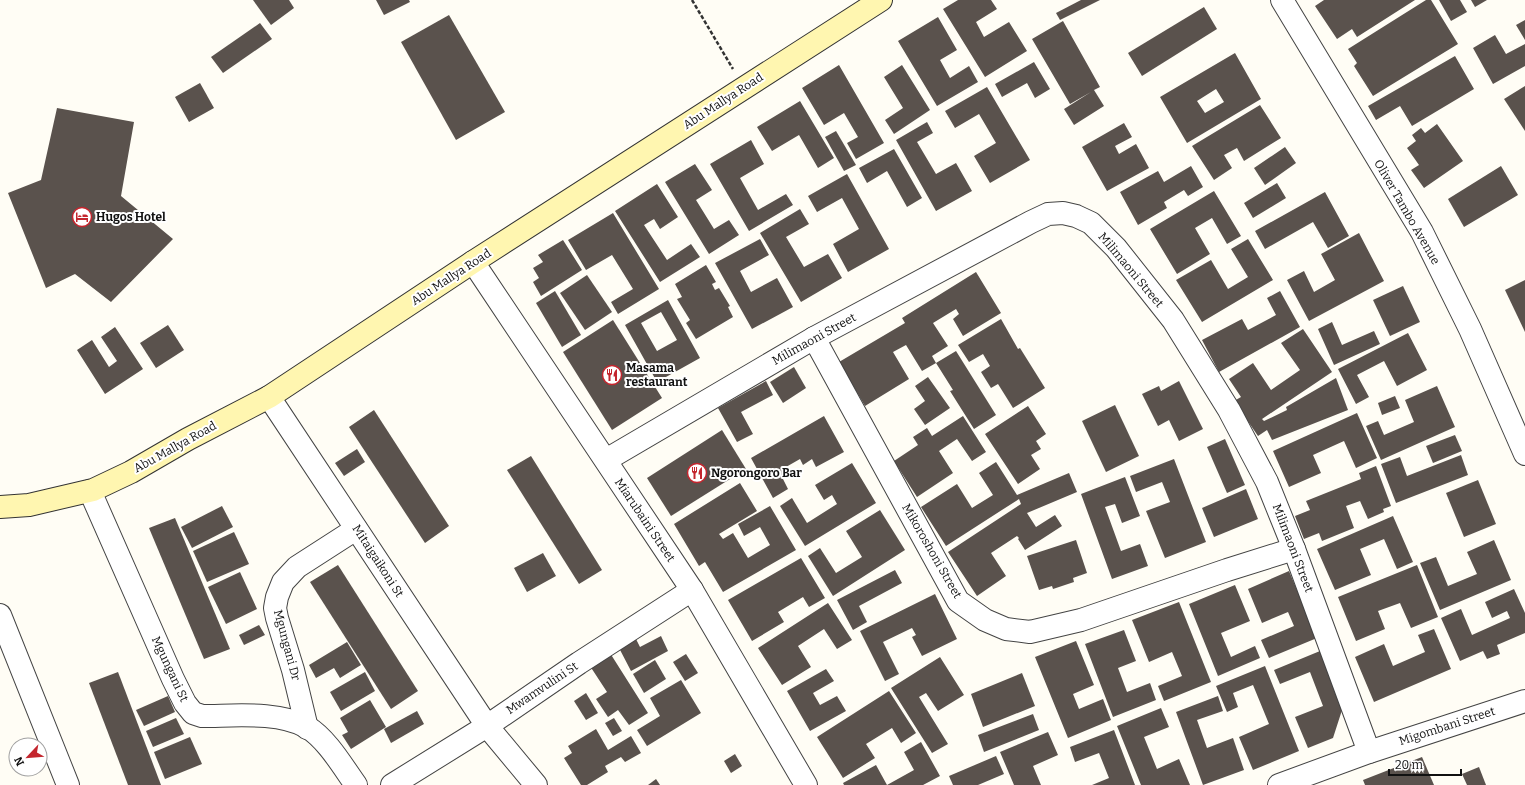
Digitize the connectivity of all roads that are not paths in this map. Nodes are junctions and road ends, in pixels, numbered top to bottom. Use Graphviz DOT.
graph roads {
  1 [pos="881,0"];
  2 [pos="1282,0"];
  3 [pos="473,262"];
  4 [pos="814,338"];
  5 [pos="269,397"];
  6 [pos="1525,454"];
  7 [pos="606,460"];
  8 [pos="90,491"];
  9 [pos="0,507"];
  10 [pos="356,529"];
  11 [pos="1294,549"];
  12 [pos="692,590"];
  13 [pos="0,615"];
  14 [pos="1525,701"];
  15 [pos="487,726"];
  16 [pos="307,728"];
  17 [pos="1369,752"];
  18 [pos="68,785"];
  19 [pos="356,785"];
  20 [pos="392,785"];
  21 [pos="536,785"];
  22 [pos="806,785"];
  23 [pos="1279,785"];
  1 -- 3 [label="main road, Abu Mallya Road"];
  2 -- 6 [label="street, Oliver Tambo Avenue"];
  3 -- 5 [label="main road, Abu Mallya Road"];
  3 -- 7 [label="street, Miarubaini Street"];
  4 -- 7 [label="street, Milimaoni Street"];
  4 -- 11 [label="street, Mikoroshoni Street"];
  4 -- 11 [label="street, Milimaoni Street"];
  5 -- 8 [label="main road, Abu Mallya Road"];
  5 -- 10 [label="street, Mitaigaikoni St"];
  7 -- 12 [label="street, Miarubaini Street"];
  8 -- 9 [label="main road, Abu Mallya Road"];
  8 -- 16 [label="street, Mgungani St"];
  10 -- 15 [label="street, Mitaigaikoni St"];
  10 -- 16 [label="street, Mgungani Dr"];
  11 -- 17 [label="street, Milimaoni Street"];
  12 -- 15 [label="street, Mwamvulini St"];
  12 -- 22 [label="street, Miarubaini Street"];
  13 -- 18 [label="street"];
  14 -- 17 [label="street, Migombani Street"];
  15 -- 20 [label="street, Mwamvulini St"];
  15 -- 21 [label="street, Mitaigaikoni St"];
  16 -- 19 [label="street, Mgungani St"];
  17 -- 23 [label="street, Migombani Street"];
}
